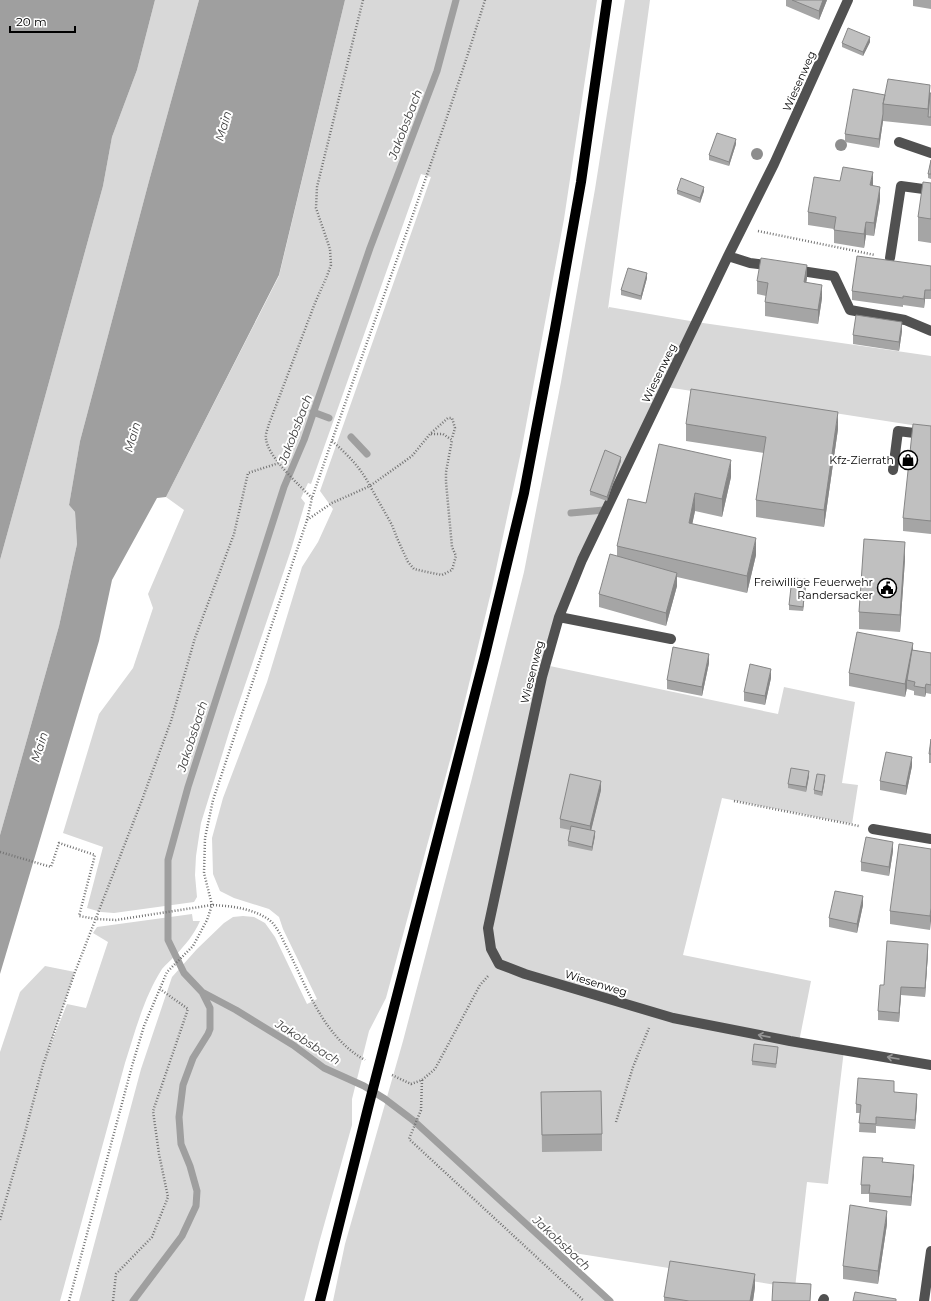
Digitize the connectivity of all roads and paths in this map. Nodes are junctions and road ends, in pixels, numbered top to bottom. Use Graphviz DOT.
graph roads {
  1 [pos="363,0"];
  2 [pos="485,0"];
  3 [pos="607,0"];
  4 [pos="848,0"];
  5 [pos="899,142"];
  6 [pos="931,153"];
  7 [pos="931,190"];
  8 [pos="742,228"];
  9 [pos="728,256"];
  10 [pos="890,258"];
  11 [pos="931,331"];
  12 [pos="430,434"];
  13 [pos="931,435"];
  14 [pos="452,438"];
  15 [pos="332,441"];
  16 [pos="279,463"];
  17 [pos="893,470"];
  18 [pos="370,486"];
  19 [pos="312,498"];
  20 [pos="307,520"];
  21 [pos="559,618"];
  22 [pos="671,638"];
  23 [pos="734,801"];
  24 [pos="873,829"];
  25 [pos="931,839"];
  26 [pos="0,852"];
  27 [pos="212,905"];
  28 [pos="96,919"];
  29 [pos="498,964"];
  30 [pos="160,989"];
  31 [pos="654,1013"];
  32 [pos="360,1057"];
  33 [pos="931,1065"];
  34 [pos="402,1080"];
  35 [pos="422,1080"];
  36 [pos="616,1122"];
  37 [pos="0,1220"];
  38 [pos="931,1251"];
  39 [pos="69,1301"];
  40 [pos="113,1301"];
  41 [pos="320,1301"];
  42 [pos="584,1301"];
  43 [pos="924,1301"];
  1 -- 16 [label="path"];
  2 -- 15 [label="path"];
  3 -- 41 [label="main road"];
  4 -- 8 [label="street, Wiesenweg"];
  5 -- 6 [label="street"];
  7 -- 10 [label="street"];
  8 -- 9 [label="street, Wiesenweg"];
  8 -- 10 [label="path"];
  9 -- 11 [label="street"];
  9 -- 21 [label="street, Wiesenweg"];
  12 -- 14 [label="path"];
  12 -- 18 [label="path"];
  12 -- 18 [label="path"];
  13 -- 17 [label="street"];
  15 -- 18 [label="path"];
  15 -- 19 [label="path"];
  16 -- 19 [label="path"];
  16 -- 28 [label="path"];
  18 -- 20 [label="path"];
  19 -- 20 [label="path"];
  20 -- 27 [label="path"];
  21 -- 22 [label="street"];
  21 -- 29 [label="street, Wiesenweg"];
  23 -- 24 [label="path"];
  24 -- 25 [label="street"];
  26 -- 28 [label="path"];
  27 -- 28 [label="path"];
  27 -- 30 [label="path"];
  27 -- 32 [label="path"];
  28 -- 37 [label="path"];
  29 -- 31 [label="street, Wiesenweg"];
  29 -- 35 [label="path"];
  30 -- 39 [label="path"];
  30 -- 40 [label="path"];
  33 -- 31 [label="street, Wiesenweg, one-way"];
  31 -- 36 [label="path"];
  34 -- 35 [label="path"];
  35 -- 42 [label="path"];
  38 -- 43 [label="street"];
}
